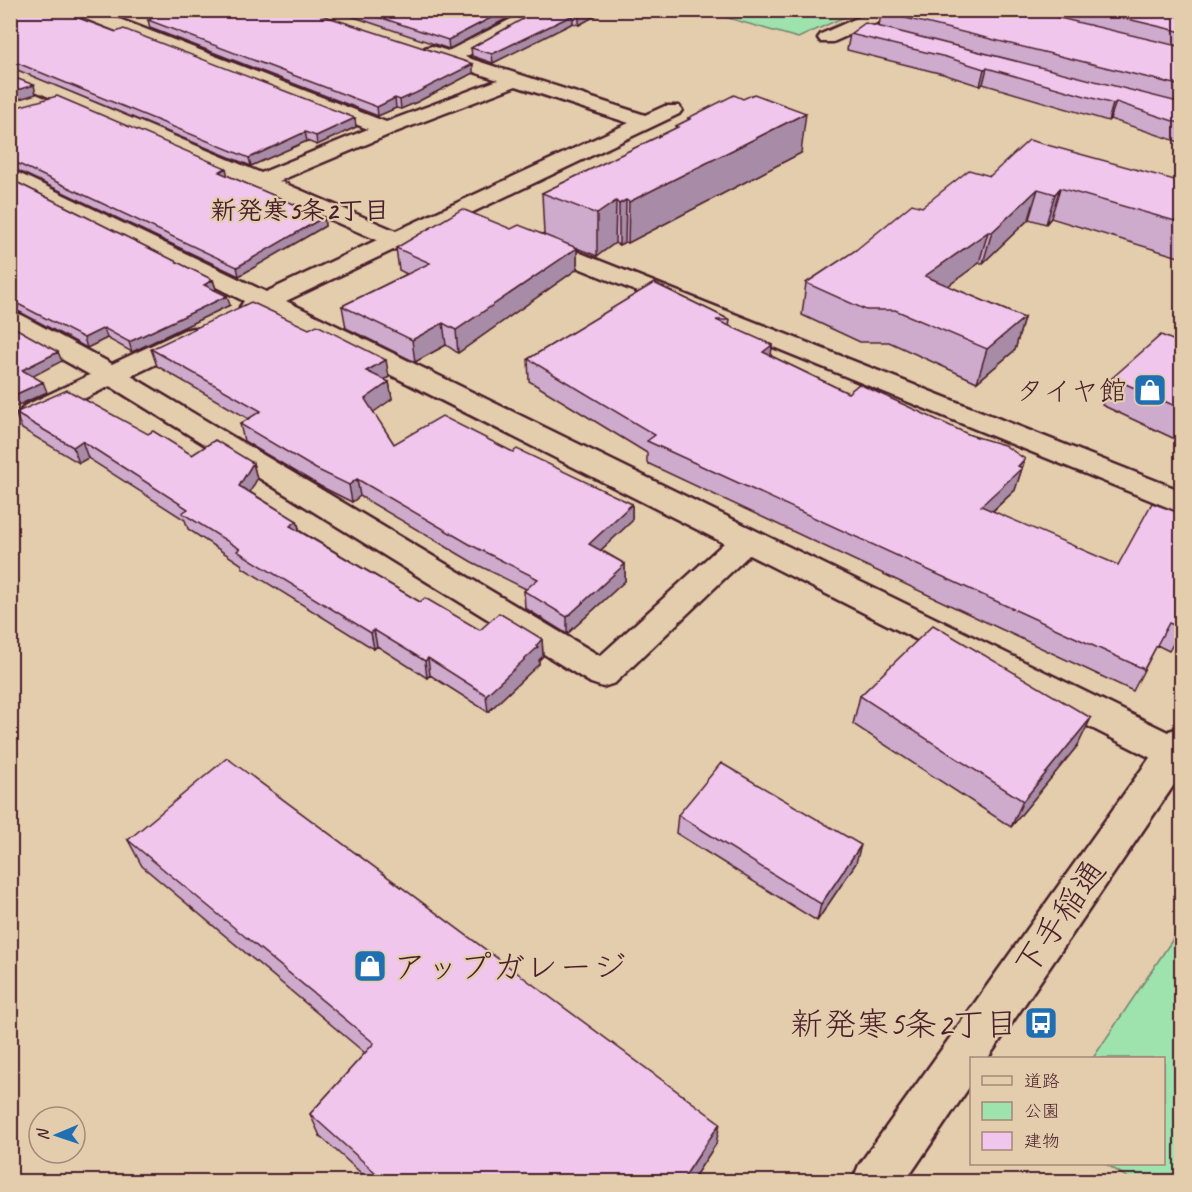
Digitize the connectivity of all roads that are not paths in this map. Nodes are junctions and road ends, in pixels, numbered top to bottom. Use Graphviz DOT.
graph roads {
  1 [pos="79,10"];
  2 [pos="543,10"];
  3 [pos="891,10"];
  4 [pos="850,28"];
  5 [pos="884,37"];
  6 [pos="827,38"];
  7 [pos="416,47"];
  8 [pos="449,58"];
  9 [pos="10,73"];
  10 [pos="514,80"];
  11 [pos="61,95"];
  12 [pos="31,105"];
  13 [pos="672,110"];
  14 [pos="647,122"];
  15 [pos="386,129"];
  16 [pos="10,175"];
  17 [pos="261,181"];
  18 [pos="459,212"];
  19 [pos="395,240"];
  20 [pos="266,301"];
  21 [pos="10,319"];
  22 [pos="111,375"];
  23 [pos="19,419"];
  24 [pos="1182,503"];
  25 [pos="745,541"];
  26 [pos="1178,747"];
  27 [pos="876,1182"];
  1 -- 15 [label="street"];
  2 -- 8 [label="street"];
  3 -- 4 [label="street"];
  4 -- 5 [label="street"];
  4 -- 6 [label="street"];
  7 -- 8 [label="street"];
  8 -- 10 [label="street"];
  9 -- 11 [label="street"];
  10 -- 14 [label="street"];
  10 -- 15 [label="street"];
  11 -- 12 [label="street"];
  11 -- 17 [label="street"];
  13 -- 14 [label="street"];
  14 -- 18 [label="street"];
  15 -- 17 [label="street"];
  16 -- 20 [label="street"];
  17 -- 19 [label="street"];
  18 -- 19 [label="street"];
  18 -- 24 [label="street"];
  19 -- 20 [label="street"];
  20 -- 22 [label="street"];
  20 -- 25 [label="street"];
  21 -- 22 [label="street"];
  22 -- 23 [label="street"];
  22 -- 25 [label="street"];
  25 -- 26 [label="street"];
  26 -- 27 [label="street, 下手稲通"];
}
